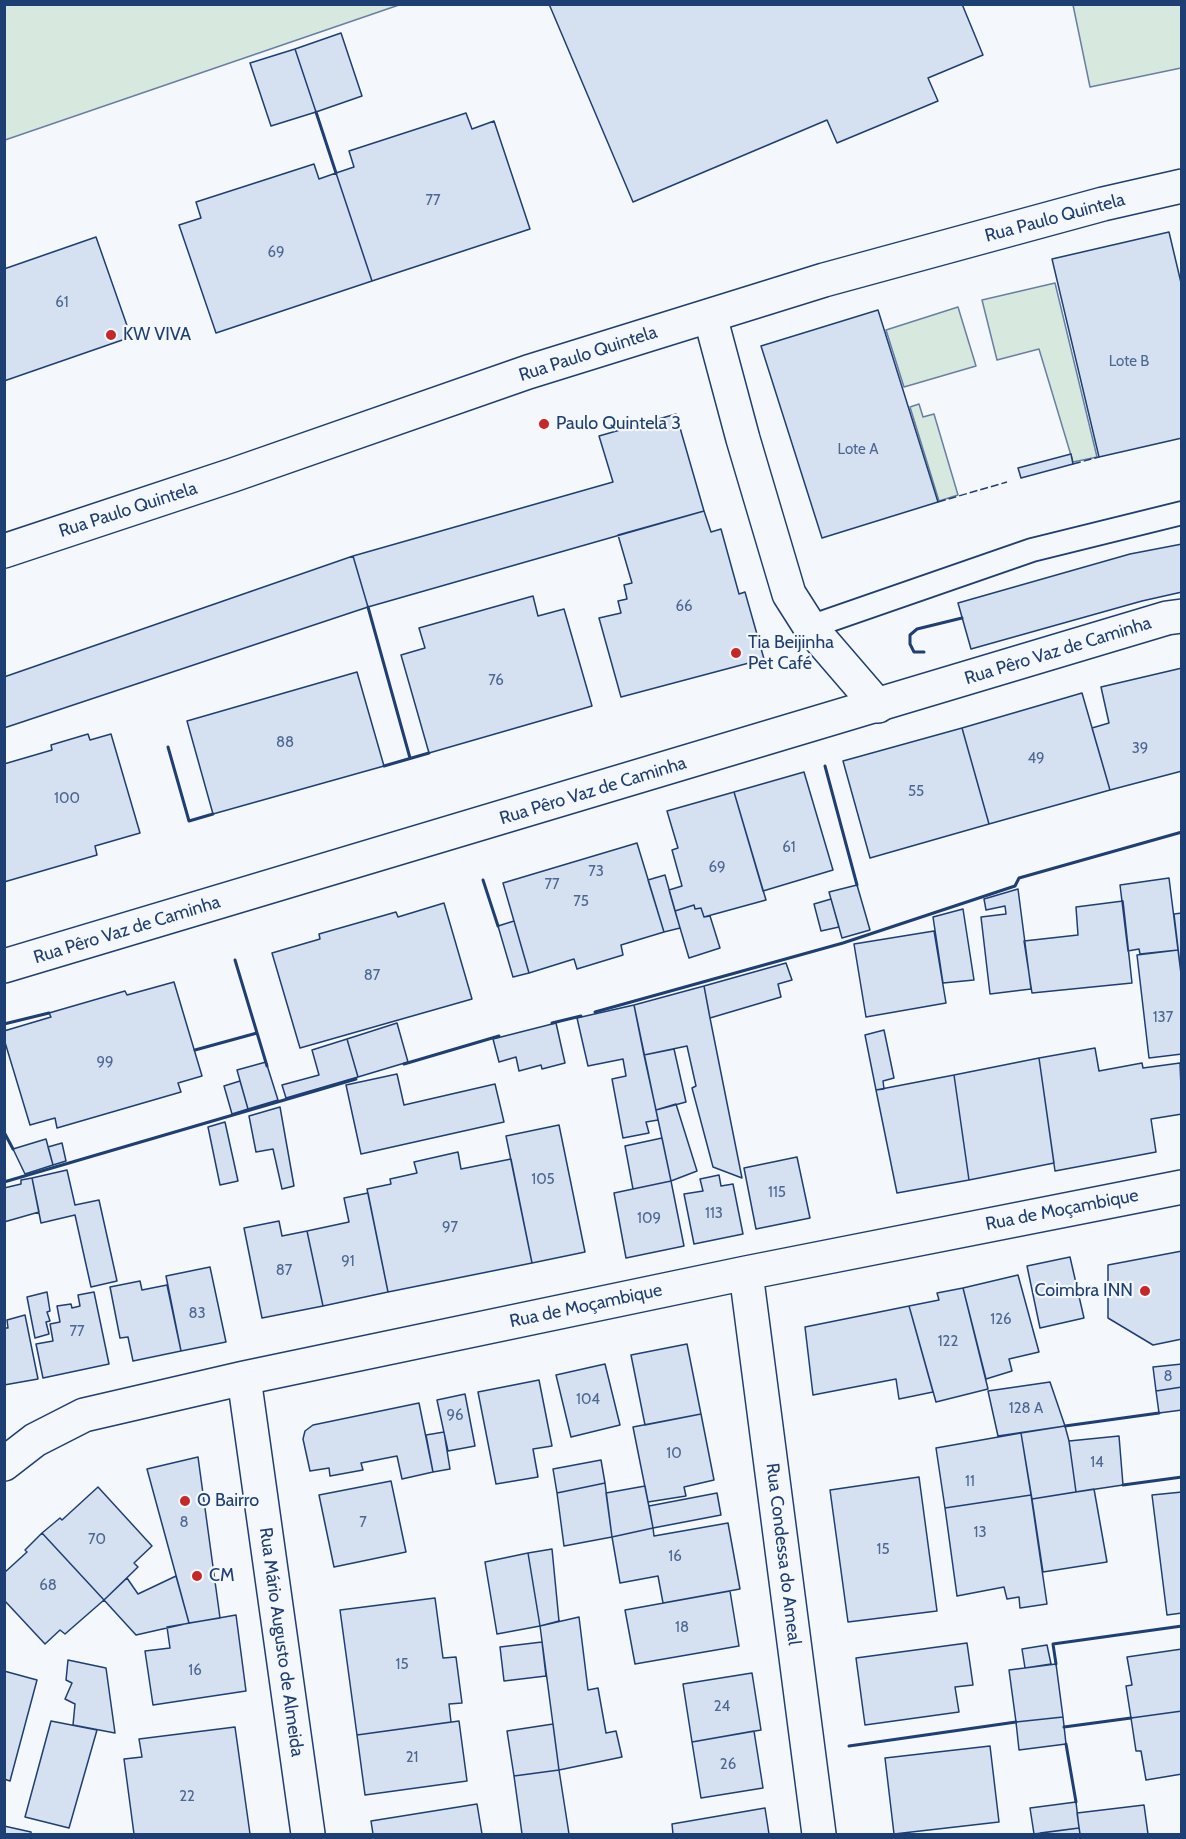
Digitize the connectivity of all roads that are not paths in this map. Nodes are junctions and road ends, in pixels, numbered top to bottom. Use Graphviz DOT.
graph roads {
  1 [pos="1182,186"];
  2 [pos="710,315"];
  3 [pos="1182,513"];
  4 [pos="4,551"];
  5 [pos="1182,616"];
  6 [pos="810,627"];
  7 [pos="878,706"];
  8 [pos="4,966"];
  9 [pos="1182,1187"];
  10 [pos="746,1273"];
  11 [pos="244,1378"];
  12 [pos="4,1464"];
  13 [pos="308,1834"];
  14 [pos="819,1834"];
  1 -- 2 [label="street, Rua Paulo Quintela"];
  2 -- 4 [label="street, Rua Paulo Quintela"];
  2 -- 6 [label="street"];
  3 -- 6 [label="lane"];
  5 -- 7 [label="street, Rua Pêro Vaz de Caminha"];
  6 -- 7 [label="street"];
  7 -- 8 [label="street, Rua Pêro Vaz de Caminha"];
  9 -- 10 [label="street, Rua de Moçambique"];
  10 -- 11 [label="street, Rua de Moçambique"];
  10 -- 14 [label="street, Rua Condessa do Ameal"];
  11 -- 12 [label="street, Rua de Moçambique"];
  11 -- 13 [label="street, Rua Mário Augusto de Almeida"];
}
